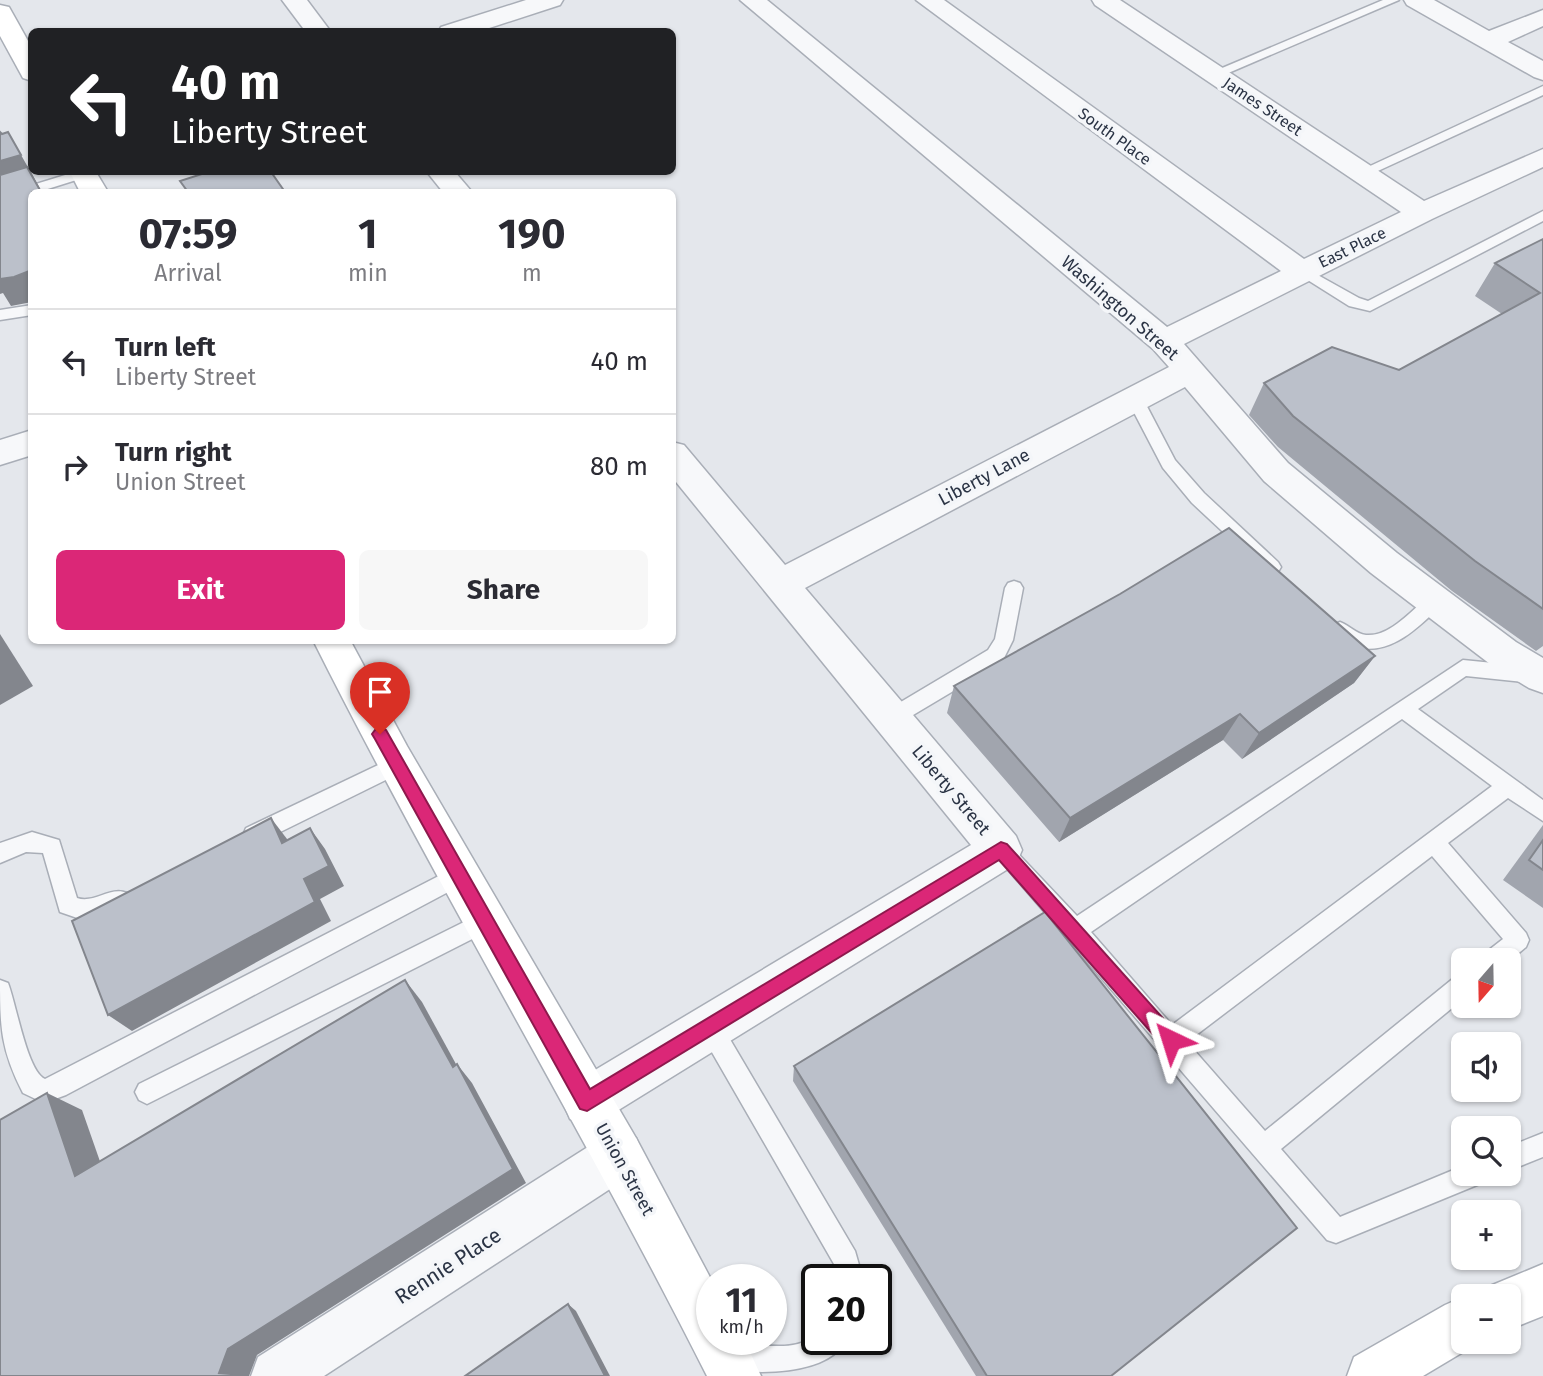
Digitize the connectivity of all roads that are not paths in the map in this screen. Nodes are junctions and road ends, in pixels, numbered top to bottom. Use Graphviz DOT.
graph roads {
  1 [pos="293,0"];
  2 [pos="551,0"];
  3 [pos="752,0"];
  4 [pos="928,0"];
  5 [pos="1104,0"];
  6 [pos="1393,0"];
  7 [pos="1416,0"];
  8 [pos="0,12"];
  9 [pos="1543,17"];
  10 [pos="316,28"];
  11 [pos="463,28"];
  12 [pos="1488,41"];
  13 [pos="28,65"];
  14 [pos="1543,72"];
  15 [pos="1214,74"];
  16 [pos="1543,90"];
  17 [pos="1543,157"];
  18 [pos="1362,173"];
  19 [pos="444,175"];
  20 [pos="87,179"];
  21 [pos="46,189"];
  22 [pos="455,189"];
  23 [pos="28,193"];
  24 [pos="0,200"];
  25 [pos="1422,213"];
  26 [pos="1543,215"];
  27 [pos="1302,272"];
  28 [pos="28,310"];
  29 [pos="0,314"];
  30 [pos="1164,341"];
  31 [pos="1190,370"];
  32 [pos="1135,399"];
  33 [pos="28,443"];
  34 [pos="0,453"];
  35 [pos="676,459"];
  36 [pos="1284,578"];
  37 [pos="779,585"];
  38 [pos="1014,588"];
  39 [pos="1435,601"];
  40 [pos="1323,614"];
  41 [pos="333,644"];
  42 [pos="1543,677"];
  43 [pos="1403,709"];
  44 [pos="891,718"];
  45 [pos="397,765"];
  46 [pos="1506,787"];
  47 [pos="1543,812"];
  48 [pos="1433,842"];
  49 [pos="231,846"];
  50 [pos="1001,850"];
  51 [pos="0,853"];
  52 [pos="460,876"];
  53 [pos="134,892"];
  54 [pos="486,922"];
  55 [pos="1076,930"];
  56 [pos="1508,948"];
  57 [pos="0,991"];
  58 [pos="1451,995"];
  59 [pos="710,1027"];
  60 [pos="1171,1040"];
  61 [pos="147,1092"];
  62 [pos="587,1102"];
  63 [pos="1543,1145"];
  64 [pos="1264,1149"];
  65 [pos="1521,1154"];
  66 [pos="619,1155"];
  67 [pos="1451,1183"];
  68 [pos="847,1264"];
  69 [pos="1543,1290"];
  70 [pos="1521,1299"];
  71 [pos="696,1302"];
  72 [pos="1451,1330"];
  73 [pos="746,1355"];
  74 [pos="809,1355"];
  75 [pos="277,1376"];
  76 [pos="1373,1376"];
  1 -- 10 [label="street"];
  2 -- 11 [label="street"];
  3 -- 30 [label="street, Washington Street"];
  4 -- 27 [label="street, South Place"];
  5 -- 15 [label="street, James Street"];
  6 -- 15 [label="lane"];
  7 -- 12 [label="street"];
  8 -- 13 [label="street"];
  9 -- 12 [label="street"];
  12 -- 14 [label="street"];
  15 -- 18 [label="street, James Street"];
  16 -- 18 [label="lane"];
  17 -- 25 [label="street, East Place"];
  18 -- 25 [label="street, James Street"];
  19 -- 22 [label="street"];
  20 -- 21 [label="lane"];
  23 -- 24 [label="lane"];
  25 -- 27 [label="street, East Place"];
  26 -- 27 [label="lane"];
  27 -- 30 [label="street, East Place"];
  28 -- 29 [label="lane"];
  30 -- 31 [label="street, Washington Street"];
  31 -- 32 [label="street, Liberty Lane"];
  31 -- 39 [label="street, Washington Street"];
  32 -- 36 [label="lane"];
  32 -- 37 [label="street, Liberty Lane"];
  33 -- 34 [label="street"];
  35 -- 37 [label="street, Liberty Street"];
  37 -- 44 [label="street, Liberty Street"];
  38 -- 44 [label="lane"];
  39 -- 40 [label="lane"];
  39 -- 42 [label="street, Washington Street"];
  41 -- 45 [label="street, Union Street"];
  42 -- 43 [label="lane"];
  43 -- 46 [label="lane"];
  43 -- 55 [label="lane"];
  44 -- 50 [label="street, Liberty Street"];
  45 -- 49 [label="lane"];
  45 -- 52 [label="street, Union Street"];
  46 -- 47 [label="lane"];
  46 -- 48 [label="lane"];
  48 -- 56 [label="lane"];
  48 -- 60 [label="lane"];
  50 -- 55 [label="lane"];
  50 -- 59 [label="street, Liberty Street"];
  51 -- 53 [label="lane"];
  52 -- 54 [label="street, Union Street"];
  52 -- 57 [label="lane"];
  54 -- 61 [label="lane"];
  54 -- 62 [label="street, Union Street"];
  55 -- 60 [label="lane"];
  58 -- 64 [label="lane"];
  59 -- 62 [label="street, Liberty Street"];
  59 -- 68 [label="lane"];
  60 -- 64 [label="lane"];
  62 -- 66 [label="street, Union Street"];
  63 -- 65 [label="lane"];
  64 -- 67 [label="lane"];
  66 -- 71 [label="street, Union Street"];
  66 -- 75 [label="street, Rennie Place"];
  69 -- 70 [label="street"];
  72 -- 76 [label="street"];
  73 -- 74 [label="lane"];
}
